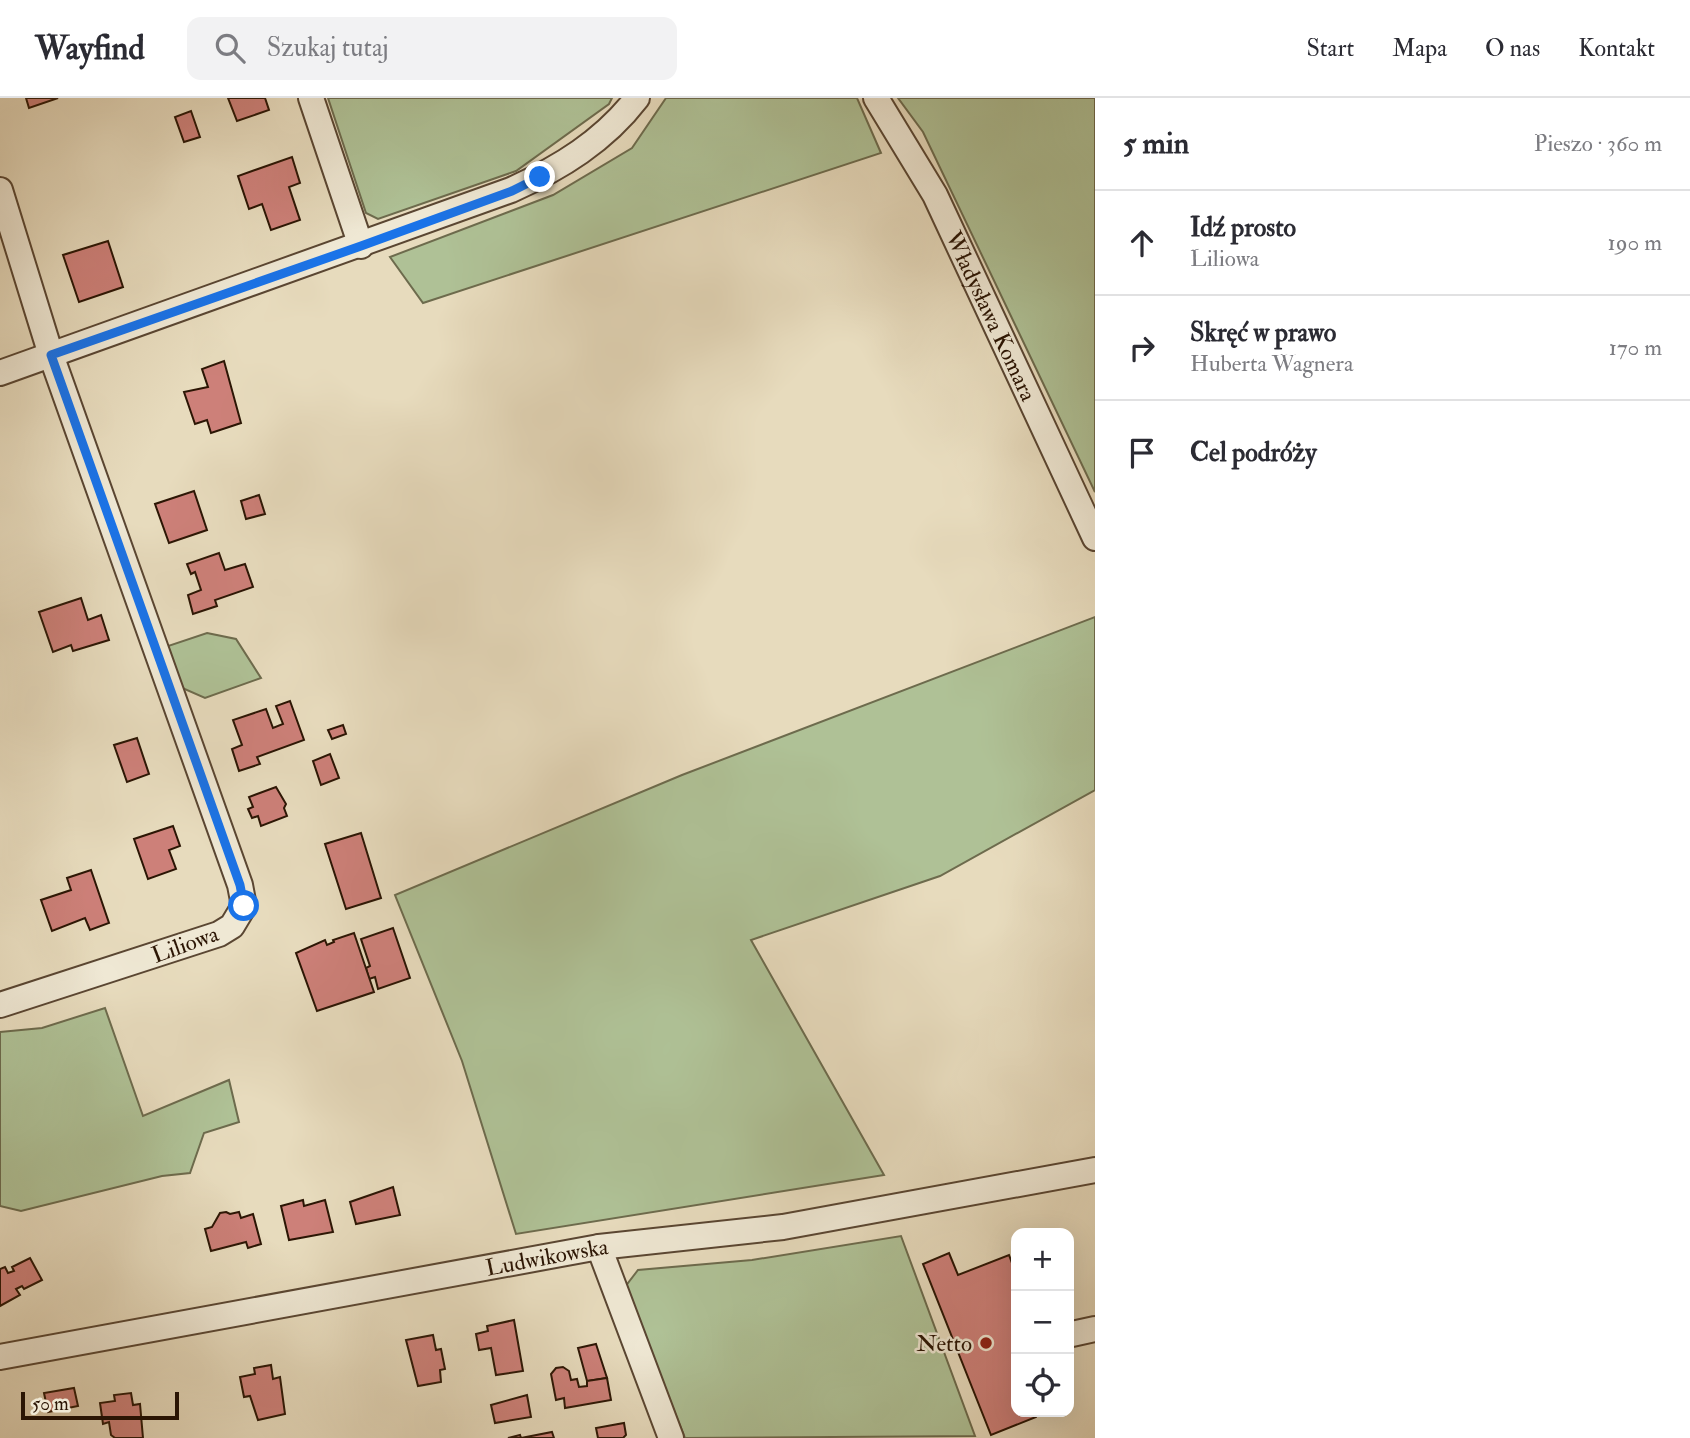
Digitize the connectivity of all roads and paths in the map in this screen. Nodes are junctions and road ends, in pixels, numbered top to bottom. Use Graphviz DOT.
graph roads {
  1 [pos="311,98"];
  2 [pos="637,98"];
  3 [pos="876,98"];
  4 [pos="0,190"];
  5 [pos="361,246"];
  6 [pos="51,355"];
  7 [pos="0,373"];
  8 [pos="1095,538"];
  9 [pos="0,1006"];
  10 [pos="1095,1170"];
  11 [pos="599,1247"];
  12 [pos="0,1357"];
  13 [pos="671,1438"];
  1 -- 5 [label="street"];
  2 -- 5 [label="street"];
  3 -- 8 [label="street, Władysława Komara"];
  4 -- 6 [label="street"];
  5 -- 6 [label="street"];
  6 -- 7 [label="street"];
  6 -- 9 [label="street, Liliowa"];
  10 -- 11 [label="street, Ludwikowska"];
  11 -- 12 [label="street, Ludwikowska"];
  11 -- 13 [label="street"];
}
